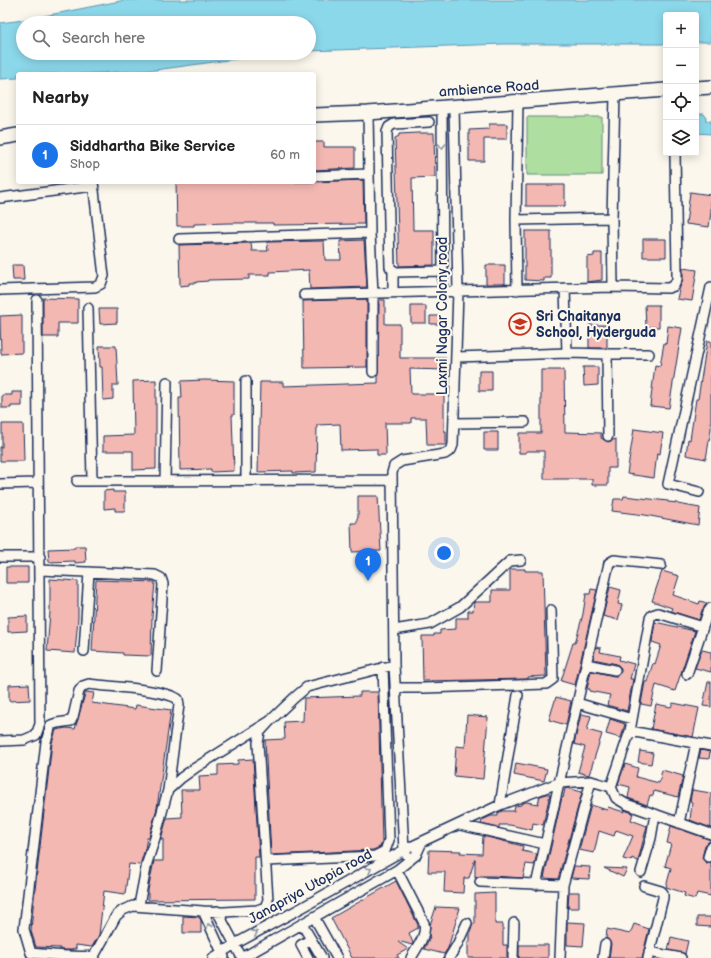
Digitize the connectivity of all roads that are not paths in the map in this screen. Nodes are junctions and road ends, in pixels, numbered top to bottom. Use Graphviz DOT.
graph roads {
  1 [pos="711,87"];
  2 [pos="699,88"];
  3 [pos="663,90"];
  4 [pos="615,94"];
  5 [pos="518,102"];
  6 [pos="448,107"];
  7 [pos="368,113"];
  8 [pos="316,115"];
  9 [pos="429,122"];
  10 [pos="16,136"];
  11 [pos="0,138"];
  12 [pos="675,156"];
  13 [pos="369,174"];
  14 [pos="316,176"];
  15 [pos="93,184"];
  16 [pos="0,198"];
  17 [pos="612,218"];
  18 [pos="516,220"];
  19 [pos="370,233"];
  20 [pos="179,240"];
  21 [pos="393,271"];
  22 [pos="442,271"];
  23 [pos="614,287"];
  24 [pos="711,287"];
  25 [pos="565,288"];
  26 [pos="0,290"];
  27 [pos="517,290"];
  28 [pos="443,291"];
  29 [pos="458,291"];
  30 [pos="393,292"];
  31 [pos="373,294"];
  32 [pos="304,295"];
  33 [pos="36,300"];
  34 [pos="88,308"];
  35 [pos="567,353"];
  36 [pos="607,354"];
  37 [pos="649,354"];
  38 [pos="457,357"];
  39 [pos="373,372"];
  40 [pos="246,381"];
  41 [pos="167,382"];
  42 [pos="525,422"];
  43 [pos="454,423"];
  44 [pos="608,436"];
  45 [pos="92,480"];
  46 [pos="392,480"];
  47 [pos="78,481"];
  48 [pos="166,481"];
  49 [pos="246,481"];
  50 [pos="37,483"];
  51 [pos="0,484"];
  52 [pos="699,492"];
  53 [pos="0,557"];
  54 [pos="40,557"];
  55 [pos="521,560"];
  56 [pos="661,565"];
  57 [pos="40,570"];
  58 [pos="89,572"];
  59 [pos="711,608"];
  60 [pos="551,610"];
  61 [pos="703,628"];
  62 [pos="394,630"];
  63 [pos="84,651"];
  64 [pos="586,664"];
  65 [pos="394,665"];
  66 [pos="383,667"];
  67 [pos="615,670"];
  68 [pos="157,671"];
  69 [pos="687,674"];
  70 [pos="395,688"];
  71 [pos="518,695"];
  72 [pos="577,703"];
  73 [pos="632,719"];
  74 [pos="270,721"];
  75 [pos="630,731"];
  76 [pos="0,741"];
  77 [pos="696,743"];
  78 [pos="711,746"];
  79 [pos="591,781"];
  80 [pos="558,783"];
  81 [pos="611,787"];
  82 [pos="168,790"];
  83 [pos="500,805"];
  84 [pos="655,814"];
  85 [pos="679,823"];
  86 [pos="460,825"];
  87 [pos="711,834"];
  88 [pos="422,842"];
  89 [pos="545,844"];
  90 [pos="711,847"];
  91 [pos="404,850"];
  92 [pos="708,857"];
  93 [pos="410,860"];
  94 [pos="266,861"];
  95 [pos="641,872"];
  96 [pos="399,873"];
  97 [pos="389,879"];
  98 [pos="480,882"];
  99 [pos="536,885"];
  100 [pos="563,885"];
  101 [pos="644,886"];
  102 [pos="139,905"];
  103 [pos="336,910"];
  104 [pos="203,911"];
  105 [pos="217,911"];
  106 [pos="314,917"];
  107 [pos="467,923"];
  108 [pos="514,923"];
  109 [pos="302,924"];
  110 [pos="293,929"];
  111 [pos="325,936"];
  112 [pos="312,941"];
  113 [pos="235,944"];
  114 [pos="606,944"];
  115 [pos="301,945"];
  116 [pos="223,955"];
  117 [pos="648,955"];
  118 [pos="213,958"];
  119 [pos="242,958"];
  120 [pos="308,958"];
  121 [pos="322,958"];
  122 [pos="337,958"];
  123 [pos="411,958"];
  124 [pos="449,958"];
  125 [pos="513,958"];
  126 [pos="560,958"];
  127 [pos="603,958"];
  128 [pos="681,958"];
  1 -- 2 [label="street"];
  3 -- 4 [label="street, ambience Road"];
  4 -- 5 [label="street, ambience Road"];
  4 -- 17 [label="street"];
  5 -- 6 [label="street, ambience Road"];
  5 -- 18 [label="street"];
  6 -- 7 [label="street, ambience Road"];
  6 -- 22 [label="street, one-way"];
  6 -- 29 [label="street, Laxmi Nagar Colony road"];
  7 -- 8 [label="street, ambience Road"];
  7 -- 13 [label="street"];
  9 -- 21 [label="street"];
  10 -- 11 [label="street"];
  12 -- 23 [label="street"];
  13 -- 14 [label="street"];
  13 -- 19 [label="street"];
  15 -- 16 [label="street"];
  15 -- 26 [label="street"];
  17 -- 18 [label="street"];
  17 -- 23 [label="street"];
  18 -- 27 [label="street"];
  19 -- 20 [label="street"];
  19 -- 31 [label="street"];
  21 -- 22 [label="street"];
  21 -- 30 [label="street"];
  22 -- 28 [label="street"];
  23 -- 25 [label="street"];
  24 -- 52 [label="street"];
  25 -- 27 [label="street"];
  25 -- 35 [label="street"];
  27 -- 29 [label="street"];
  28 -- 29 [label="street"];
  28 -- 30 [label="street"];
  29 -- 38 [label="street, Laxmi Nagar Colony road"];
  30 -- 31 [label="street"];
  31 -- 32 [label="street"];
  31 -- 39 [label="street"];
  33 -- 50 [label="street"];
  34 -- 45 [label="street"];
  35 -- 36 [label="street"];
  35 -- 38 [label="street"];
  36 -- 37 [label="street"];
  36 -- 44 [label="street"];
  38 -- 43 [label="street, Laxmi Nagar Colony road"];
  40 -- 49 [label="street"];
  41 -- 48 [label="street"];
  42 -- 43 [label="street"];
  43 -- 46 [label="street, Laxmi Nagar Colony road"];
  45 -- 47 [label="street"];
  45 -- 48 [label="street"];
  46 -- 49 [label="street"];
  46 -- 62 [label="street"];
  48 -- 49 [label="street"];
  50 -- 51 [label="street"];
  50 -- 54 [label="street"];
  53 -- 54 [label="street"];
  54 -- 57 [label="street"];
  55 -- 62 [label="street"];
  56 -- 64 [label="street"];
  57 -- 58 [label="street"];
  57 -- 76 [label="street"];
  58 -- 63 [label="street"];
  58 -- 68 [label="street"];
  59 -- 61 [label="street"];
  60 -- 70 [label="street"];
  61 -- 69 [label="street"];
  61 -- 73 [label="street"];
  62 -- 65 [label="street"];
  64 -- 67 [label="street"];
  64 -- 72 [label="street"];
  65 -- 66 [label="street"];
  65 -- 70 [label="street"];
  66 -- 74 [label="street"];
  66 -- 94 [label="street"];
  70 -- 91 [label="street"];
  71 -- 83 [label="street"];
  72 -- 73 [label="street"];
  72 -- 80 [label="street"];
  73 -- 75 [label="street"];
  74 -- 82 [label="street"];
  74 -- 94 [label="street"];
  75 -- 77 [label="street"];
  75 -- 81 [label="street"];
  77 -- 78 [label="street"];
  77 -- 85 [label="street"];
  79 -- 80 [label="street, Janapriya Utopia road"];
  79 -- 81 [label="street, Janapriya Utopia road"];
  79 -- 100 [label="street"];
  80 -- 83 [label="street, Janapriya Utopia road"];
  80 -- 89 [label="street"];
  81 -- 84 [label="street"];
  82 -- 102 [label="street"];
  82 -- 102 [label="street"];
  83 -- 86 [label="street, Janapriya Utopia road"];
  84 -- 85 [label="street"];
  84 -- 95 [label="street"];
  85 -- 87 [label="street"];
  86 -- 88 [label="street, Janapriya Utopia road"];
  86 -- 89 [label="street"];
  88 -- 91 [label="street, Janapriya Utopia road"];
  88 -- 93 [label="street, Janapriya Utopia road"];
  89 -- 99 [label="street"];
  90 -- 92 [label="street"];
  91 -- 93 [label="street"];
  113 -- 91 [label="street, Janapriya Utopia road, one-way"];
  93 -- 96 [label="street, Janapriya Utopia road"];
  94 -- 105 [label="street"];
  96 -- 97 [label="street, Janapriya Utopia road"];
  96 -- 123 [label="street"];
  97 -- 103 [label="street"];
  97 -- 106 [label="street, Janapriya Utopia road"];
  98 -- 99 [label="street"];
  99 -- 100 [label="street"];
  100 -- 126 [label="street"];
  101 -- 117 [label="street"];
  102 -- 104 [label="street"];
  104 -- 105 [label="street"];
  116 -- 104 [label="street, one-way"];
  105 -- 113 [label="street"];
  106 -- 109 [label="street, Janapriya Utopia road"];
  106 -- 111 [label="street"];
  107 -- 124 [label="street"];
  108 -- 125 [label="street"];
  109 -- 110 [label="street, Janapriya Utopia road"];
  109 -- 112 [label="street"];
  110 -- 115 [label="street"];
  110 -- 119 [label="street, Janapriya Utopia road"];
  111 -- 112 [label="street"];
  111 -- 122 [label="street"];
  112 -- 115 [label="street"];
  112 -- 121 [label="street"];
  113 -- 116 [label="street, Janapriya Utopia road"];
  113 -- 119 [label="street"];
  114 -- 127 [label="street"];
  115 -- 120 [label="street"];
  116 -- 118 [label="street, Janapriya Utopia road"];
  117 -- 128 [label="street"];
}
